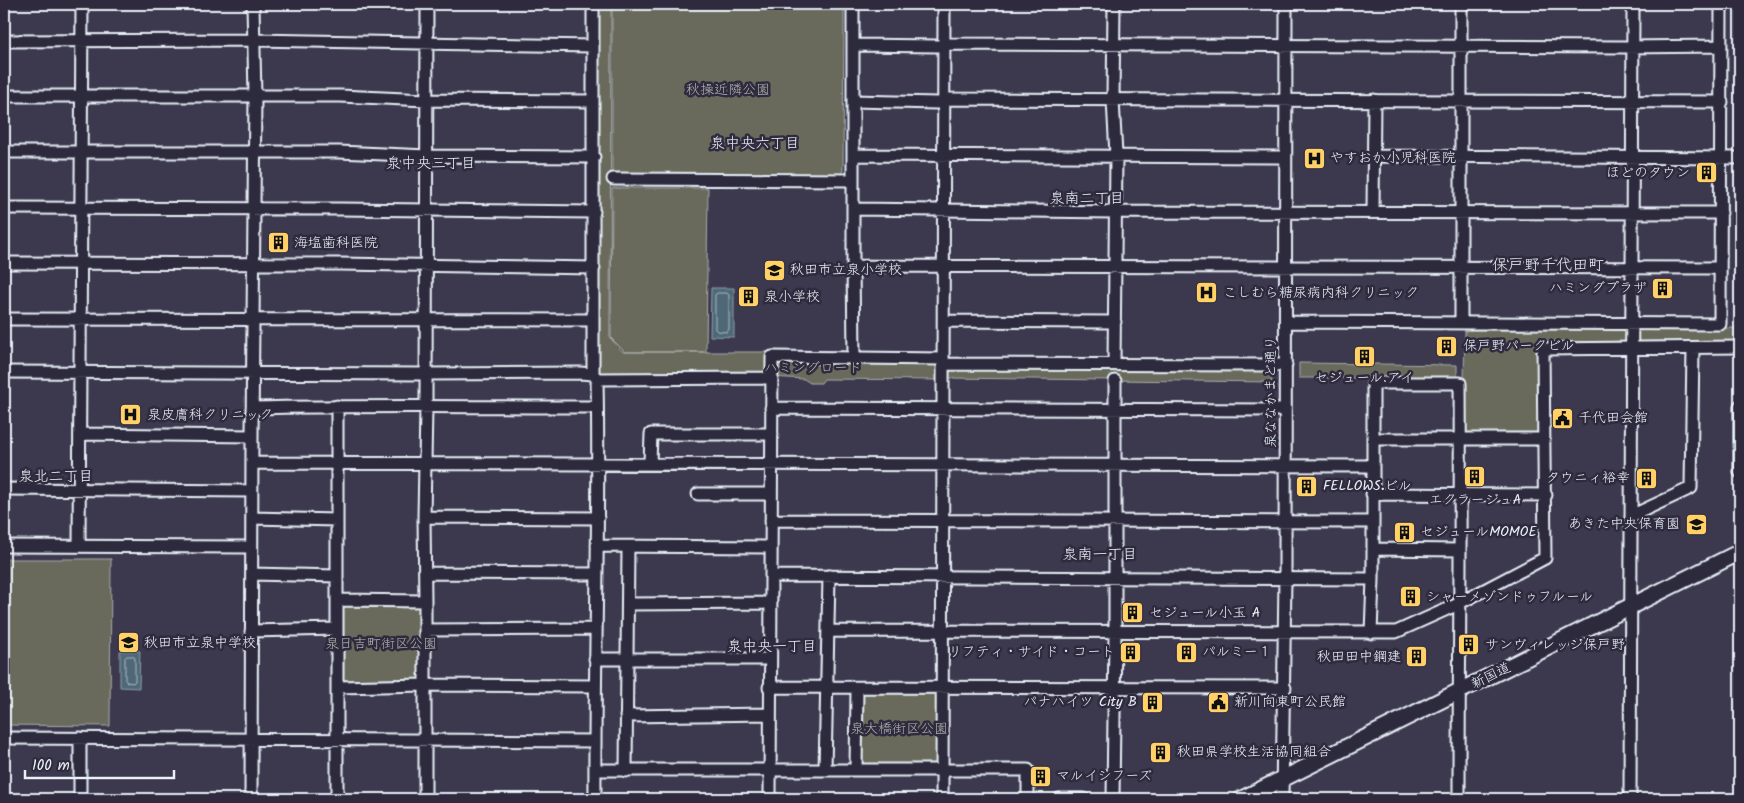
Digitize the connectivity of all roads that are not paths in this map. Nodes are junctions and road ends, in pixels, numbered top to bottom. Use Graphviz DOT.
graph roads {
  1 [pos="82,4"];
  2 [pos="253,4"];
  3 [pos="427,4"];
  4 [pos="593,4"];
  5 [pos="853,4"];
  6 [pos="944,4"];
  7 [pos="1114,4"];
  8 [pos="1286,4"];
  9 [pos="1461,4"];
  10 [pos="1633,4"];
  11 [pos="1721,4"];
  12 [pos="82,40"];
  13 [pos="254,40"];
  14 [pos="4,41"];
  15 [pos="427,44"];
  16 [pos="1114,44"];
  17 [pos="853,45"];
  18 [pos="1285,45"];
  19 [pos="593,46"];
  20 [pos="944,46"];
  21 [pos="1462,46"];
  22 [pos="1721,46"];
  23 [pos="1633,47"];
  24 [pos="4,96"];
  25 [pos="82,96"];
  26 [pos="255,96"];
  27 [pos="426,100"];
  28 [pos="853,100"];
  29 [pos="1114,100"];
  30 [pos="1285,100"];
  31 [pos="1374,100"];
  32 [pos="593,101"];
  33 [pos="1461,102"];
  34 [pos="1722,102"];
  35 [pos="943,103"];
  36 [pos="1634,103"];
  37 [pos="4,152"];
  38 [pos="81,152"];
  39 [pos="254,152"];
  40 [pos="853,155"];
  41 [pos="944,155"];
  42 [pos="1116,155"];
  43 [pos="427,156"];
  44 [pos="1374,156"];
  45 [pos="594,157"];
  46 [pos="1285,157"];
  47 [pos="1461,157"];
  48 [pos="1632,157"];
  49 [pos="1721,158"];
  50 [pos="1740,158"];
  51 [pos="613,179"];
  52 [pos="853,180"];
  53 [pos="4,208"];
  54 [pos="81,209"];
  55 [pos="253,209"];
  56 [pos="853,209"];
  57 [pos="944,210"];
  58 [pos="427,211"];
  59 [pos="594,212"];
  60 [pos="1116,212"];
  61 [pos="1285,212"];
  62 [pos="1373,212"];
  63 [pos="1461,212"];
  64 [pos="1632,213"];
  65 [pos="1721,213"];
  66 [pos="81,262"];
  67 [pos="4,263"];
  68 [pos="253,264"];
  69 [pos="426,266"];
  70 [pos="853,266"];
  71 [pos="944,266"];
  72 [pos="1115,266"];
  73 [pos="1286,267"];
  74 [pos="594,268"];
  75 [pos="1461,268"];
  76 [pos="1632,268"];
  77 [pos="1720,268"];
  78 [pos="4,319"];
  79 [pos="81,319"];
  80 [pos="253,320"];
  81 [pos="426,320"];
  82 [pos="593,320"];
  83 [pos="945,322"];
  84 [pos="1115,322"];
  85 [pos="1286,322"];
  86 [pos="1461,323"];
  87 [pos="1632,323"];
  88 [pos="1740,347"];
  89 [pos="1633,348"];
  90 [pos="1693,348"];
  91 [pos="854,357"];
  92 [pos="944,361"];
  93 [pos="1114,364"];
  94 [pos="1286,365"];
  95 [pos="4,372"];
  96 [pos="80,372"];
  97 [pos="253,374"];
  98 [pos="426,374"];
  99 [pos="595,376"];
  100 [pos="772,378"];
  101 [pos="1115,381"];
  102 [pos="337,406"];
  103 [pos="1740,406"];
  104 [pos="598,407"];
  105 [pos="252,408"];
  106 [pos="426,408"];
  107 [pos="771,408"];
  108 [pos="944,410"];
  109 [pos="1114,410"];
  110 [pos="1285,410"];
  111 [pos="80,434"];
  112 [pos="772,434"];
  113 [pos="252,436"];
  114 [pos="1373,439"];
  115 [pos="1544,439"];
  116 [pos="1460,440"];
  117 [pos="252,463"];
  118 [pos="650,463"];
  119 [pos="338,464"];
  120 [pos="426,464"];
  121 [pos="598,464"];
  122 [pos="771,464"];
  123 [pos="943,465"];
  124 [pos="1114,465"];
  125 [pos="1285,465"];
  126 [pos="1373,466"];
  127 [pos="1740,472"];
  128 [pos="4,489"];
  129 [pos="80,490"];
  130 [pos="252,491"];
  131 [pos="698,494"];
  132 [pos="771,494"];
  133 [pos="1372,494"];
  134 [pos="1461,494"];
  135 [pos="1546,495"];
  136 [pos="1631,516"];
  137 [pos="424,517"];
  138 [pos="252,518"];
  139 [pos="598,518"];
  140 [pos="337,520"];
  141 [pos="771,520"];
  142 [pos="1115,520"];
  143 [pos="944,521"];
  144 [pos="1286,521"];
  145 [pos="1372,522"];
  146 [pos="4,546"];
  147 [pos="79,546"];
  148 [pos="597,546"];
  149 [pos="251,547"];
  150 [pos="628,547"];
  151 [pos="771,548"];
  152 [pos="1373,549"];
  153 [pos="1460,550"];
  154 [pos="1740,552"];
  155 [pos="425,573"];
  156 [pos="252,574"];
  157 [pos="596,574"];
  158 [pos="337,576"];
  159 [pos="771,576"];
  160 [pos="828,576"];
  161 [pos="944,577"];
  162 [pos="1114,577"];
  163 [pos="1285,577"];
  164 [pos="1373,579"];
  165 [pos="338,600"];
  166 [pos="425,601"];
  167 [pos="770,603"];
  168 [pos="1459,603"];
  169 [pos="628,604"];
  170 [pos="1631,607"];
  171 [pos="338,629"];
  172 [pos="595,629"];
  173 [pos="425,630"];
  174 [pos="251,631"];
  175 [pos="828,631"];
  176 [pos="943,632"];
  177 [pos="1115,632"];
  178 [pos="1285,633"];
  179 [pos="1371,633"];
  180 [pos="595,659"];
  181 [pos="627,659"];
  182 [pos="770,659"];
  183 [pos="425,685"];
  184 [pos="595,686"];
  185 [pos="338,687"];
  186 [pos="770,687"];
  187 [pos="1114,687"];
  188 [pos="827,688"];
  189 [pos="857,688"];
  190 [pos="943,688"];
  191 [pos="1284,688"];
  192 [pos="1459,691"];
  193 [pos="770,714"];
  194 [pos="626,716"];
  195 [pos="4,738"];
  196 [pos="80,738"];
  197 [pos="338,739"];
  198 [pos="252,740"];
  199 [pos="425,740"];
  200 [pos="595,741"];
  201 [pos="856,769"];
  202 [pos="943,769"];
  203 [pos="595,770"];
  204 [pos="626,770"];
  205 [pos="770,770"];
  206 [pos="825,770"];
  207 [pos="1282,780"];
  208 [pos="80,799"];
  209 [pos="251,799"];
  210 [pos="337,799"];
  211 [pos="425,799"];
  212 [pos="595,799"];
  213 [pos="770,799"];
  214 [pos="942,799"];
  215 [pos="1028,799"];
  216 [pos="1059,799"];
  217 [pos="1084,799"];
  218 [pos="1112,799"];
  219 [pos="1242,799"];
  220 [pos="1282,799"];
  221 [pos="1459,799"];
  222 [pos="1630,799"];
  1 -- 12 [label="street"];
  2 -- 13 [label="street"];
  3 -- 15 [label="street"];
  4 -- 19 [label="street"];
  5 -- 17 [label="street"];
  6 -- 20 [label="street"];
  7 -- 16 [label="street"];
  8 -- 18 [label="street, 泉ななかまど通り"];
  9 -- 21 [label="street"];
  10 -- 23 [label="street"];
  11 -- 22 [label="street"];
  12 -- 13 [label="street"];
  12 -- 14 [label="street"];
  12 -- 25 [label="street"];
  13 -- 15 [label="street"];
  13 -- 26 [label="street"];
  15 -- 19 [label="street"];
  15 -- 27 [label="street"];
  16 -- 18 [label="street"];
  16 -- 20 [label="street"];
  16 -- 29 [label="street"];
  17 -- 20 [label="street"];
  17 -- 28 [label="street"];
  18 -- 21 [label="street"];
  18 -- 30 [label="street, 泉ななかまど通り"];
  19 -- 32 [label="street"];
  20 -- 35 [label="street"];
  21 -- 23 [label="street"];
  21 -- 33 [label="street"];
  22 -- 23 [label="street"];
  22 -- 34 [label="street"];
  23 -- 36 [label="street"];
  24 -- 25 [label="street"];
  25 -- 26 [label="street"];
  25 -- 38 [label="street"];
  26 -- 27 [label="street"];
  26 -- 39 [label="street"];
  27 -- 32 [label="street"];
  27 -- 43 [label="street"];
  28 -- 35 [label="street"];
  28 -- 40 [label="street"];
  29 -- 30 [label="street"];
  29 -- 35 [label="street"];
  29 -- 42 [label="street"];
  30 -- 31 [label="street"];
  30 -- 46 [label="street, 泉ななかまど通り"];
  31 -- 33 [label="street"];
  31 -- 44 [label="street"];
  32 -- 45 [label="street"];
  33 -- 36 [label="street"];
  33 -- 47 [label="street"];
  34 -- 36 [label="street"];
  34 -- 49 [label="street"];
  35 -- 41 [label="street"];
  36 -- 48 [label="street"];
  37 -- 38 [label="street"];
  38 -- 39 [label="street"];
  38 -- 54 [label="street"];
  39 -- 43 [label="street"];
  39 -- 55 [label="street"];
  40 -- 41 [label="street"];
  40 -- 52 [label="street"];
  41 -- 42 [label="street"];
  41 -- 57 [label="street"];
  42 -- 46 [label="street"];
  42 -- 60 [label="street"];
  43 -- 45 [label="street"];
  43 -- 58 [label="street"];
  44 -- 47 [label="street"];
  44 -- 62 [label="street"];
  45 -- 59 [label="street"];
  46 -- 61 [label="street, 泉ななかまど通り"];
  47 -- 48 [label="street"];
  47 -- 63 [label="street"];
  48 -- 49 [label="street"];
  48 -- 64 [label="street"];
  49 -- 50 [label="street"];
  49 -- 65 [label="street"];
  51 -- 52 [label="street"];
  52 -- 56 [label="street"];
  53 -- 54 [label="street"];
  54 -- 55 [label="street"];
  54 -- 66 [label="street"];
  55 -- 58 [label="street"];
  55 -- 68 [label="street"];
  56 -- 57 [label="street"];
  56 -- 70 [label="street"];
  57 -- 60 [label="street"];
  57 -- 71 [label="street"];
  58 -- 59 [label="street"];
  58 -- 69 [label="street"];
  59 -- 74 [label="street"];
  60 -- 61 [label="street"];
  60 -- 72 [label="street"];
  61 -- 62 [label="street"];
  61 -- 73 [label="street, 泉ななかまど通り"];
  62 -- 63 [label="street"];
  63 -- 64 [label="street"];
  63 -- 75 [label="street"];
  64 -- 65 [label="street"];
  64 -- 76 [label="street"];
  65 -- 77 [label="street"];
  66 -- 67 [label="street"];
  66 -- 68 [label="street"];
  66 -- 79 [label="street"];
  68 -- 69 [label="street"];
  68 -- 80 [label="street"];
  69 -- 74 [label="street"];
  69 -- 81 [label="street"];
  70 -- 71 [label="street"];
  70 -- 91 [label="street"];
  71 -- 72 [label="street"];
  71 -- 83 [label="street"];
  72 -- 73 [label="street"];
  72 -- 84 [label="street"];
  73 -- 75 [label="street"];
  73 -- 85 [label="street, 泉ななかまど通り"];
  74 -- 82 [label="street"];
  75 -- 76 [label="street"];
  75 -- 86 [label="street"];
  76 -- 77 [label="street"];
  76 -- 87 [label="street"];
  77 -- 87 [label="street"];
  78 -- 79 [label="street"];
  79 -- 80 [label="street"];
  79 -- 96 [label="street"];
  80 -- 81 [label="street"];
  80 -- 97 [label="street"];
  81 -- 82 [label="street"];
  81 -- 98 [label="street"];
  82 -- 99 [label="street"];
  83 -- 84 [label="street"];
  83 -- 92 [label="street"];
  84 -- 93 [label="street"];
  85 -- 86 [label="street"];
  85 -- 94 [label="street, 泉ななかまど通り"];
  86 -- 87 [label="street"];
  87 -- 89 [label="street"];
  88 -- 90 [label="street"];
  89 -- 90 [label="street"];
  89 -- 115 [label="street"];
  89 -- 136 [label="street"];
  90 -- 136 [label="street"];
  91 -- 92 [label="street"];
  91 -- 100 [label="street"];
  92 -- 93 [label="street"];
  92 -- 108 [label="street"];
  93 -- 94 [label="street"];
  94 -- 110 [label="street, 泉ななかまど通り"];
  95 -- 96 [label="street"];
  96 -- 97 [label="street"];
  96 -- 111 [label="street"];
  97 -- 98 [label="street"];
  97 -- 105 [label="street"];
  98 -- 99 [label="street"];
  98 -- 106 [label="street"];
  99 -- 100 [label="street"];
  99 -- 104 [label="street"];
  100 -- 107 [label="street"];
  101 -- 109 [label="street"];
  102 -- 105 [label="street"];
  102 -- 106 [label="street"];
  102 -- 119 [label="street"];
  103 -- 127 [label="street"];
  104 -- 106 [label="street"];
  104 -- 121 [label="street"];
  105 -- 113 [label="street"];
  106 -- 120 [label="street"];
  107 -- 108 [label="street"];
  107 -- 112 [label="street"];
  108 -- 109 [label="street"];
  108 -- 123 [label="street"];
  109 -- 110 [label="street"];
  109 -- 124 [label="street"];
  110 -- 125 [label="street, 泉ななかまど通り"];
  111 -- 113 [label="street"];
  111 -- 129 [label="street"];
  112 -- 118 [label="street"];
  112 -- 122 [label="street"];
  113 -- 117 [label="street"];
  114 -- 116 [label="street"];
  114 -- 116 [label="street"];
  114 -- 126 [label="street"];
  115 -- 116 [label="street"];
  115 -- 135 [label="street"];
  116 -- 134 [label="street"];
  117 -- 119 [label="street"];
  117 -- 130 [label="street"];
  118 -- 121 [label="street"];
  118 -- 122 [label="street"];
  119 -- 120 [label="street"];
  119 -- 140 [label="street"];
  120 -- 121 [label="street"];
  120 -- 137 [label="street"];
  121 -- 139 [label="street"];
  122 -- 123 [label="street"];
  122 -- 132 [label="street"];
  123 -- 124 [label="street"];
  123 -- 143 [label="street"];
  124 -- 125 [label="street"];
  124 -- 142 [label="street"];
  125 -- 126 [label="street"];
  125 -- 144 [label="street, 泉ななかまど通り"];
  126 -- 133 [label="street"];
  128 -- 129 [label="street"];
  129 -- 130 [label="street"];
  129 -- 147 [label="street"];
  130 -- 138 [label="street"];
  131 -- 132 [label="street"];
  132 -- 141 [label="street"];
  133 -- 134 [label="street"];
  133 -- 145 [label="street"];
  134 -- 135 [label="street"];
  134 -- 153 [label="street"];
  135 -- 168 [label="street"];
  136 -- 170 [label="street"];
  137 -- 139 [label="street"];
  137 -- 155 [label="street"];
  138 -- 140 [label="street"];
  138 -- 149 [label="street"];
  139 -- 148 [label="street"];
  140 -- 158 [label="street"];
  141 -- 143 [label="street"];
  141 -- 151 [label="street"];
  142 -- 143 [label="street"];
  142 -- 144 [label="street"];
  142 -- 162 [label="street"];
  143 -- 161 [label="street"];
  144 -- 145 [label="street"];
  144 -- 163 [label="street, 泉ななかまど通り"];
  145 -- 152 [label="street"];
  146 -- 147 [label="street"];
  147 -- 149 [label="street"];
  148 -- 150 [label="street"];
  148 -- 157 [label="street"];
  149 -- 156 [label="street"];
  150 -- 151 [label="street"];
  150 -- 169 [label="street"];
  151 -- 159 [label="street"];
  152 -- 153 [label="street"];
  152 -- 164 [label="street"];
  153 -- 168 [label="street"];
  154 -- 170 [label="main road, 新国道"];
  155 -- 157 [label="street"];
  155 -- 166 [label="street"];
  156 -- 158 [label="street"];
  156 -- 174 [label="street"];
  157 -- 172 [label="street"];
  158 -- 165 [label="street"];
  159 -- 160 [label="street"];
  159 -- 167 [label="street"];
  160 -- 161 [label="street"];
  160 -- 175 [label="street"];
  161 -- 162 [label="street"];
  161 -- 176 [label="street"];
  162 -- 163 [label="street"];
  162 -- 177 [label="street"];
  163 -- 164 [label="street"];
  163 -- 178 [label="street, 泉ななかまど通り"];
  164 -- 179 [label="street"];
  165 -- 166 [label="street"];
  165 -- 171 [label="street"];
  166 -- 173 [label="street"];
  167 -- 169 [label="street"];
  167 -- 182 [label="street"];
  168 -- 179 [label="street"];
  168 -- 192 [label="street"];
  169 -- 181 [label="street"];
  170 -- 192 [label="main road, 新国道"];
  170 -- 222 [label="street"];
  171 -- 174 [label="street"];
  171 -- 185 [label="street"];
  172 -- 173 [label="street"];
  172 -- 180 [label="street"];
  173 -- 183 [label="street"];
  174 -- 198 [label="street"];
  175 -- 176 [label="street"];
  175 -- 188 [label="street"];
  176 -- 177 [label="street"];
  176 -- 190 [label="street"];
  177 -- 178 [label="street"];
  177 -- 187 [label="street"];
  178 -- 179 [label="street"];
  178 -- 191 [label="street, 泉ななかまど通り"];
  180 -- 181 [label="street"];
  180 -- 184 [label="street"];
  181 -- 182 [label="street"];
  181 -- 194 [label="street"];
  182 -- 186 [label="street"];
  183 -- 184 [label="street"];
  183 -- 185 [label="street"];
  183 -- 199 [label="street"];
  184 -- 200 [label="street"];
  185 -- 197 [label="street"];
  186 -- 188 [label="street"];
  186 -- 193 [label="street"];
  187 -- 190 [label="street"];
  187 -- 191 [label="street"];
  187 -- 218 [label="street"];
  188 -- 189 [label="street"];
  188 -- 206 [label="street"];
  189 -- 190 [label="street"];
  189 -- 201 [label="street"];
  190 -- 202 [label="street"];
  191 -- 207 [label="street, 泉ななかまど通り"];
  192 -- 207 [label="main road, 新国道"];
  192 -- 221 [label="street"];
  193 -- 194 [label="street"];
  193 -- 205 [label="street"];
  194 -- 204 [label="street"];
  195 -- 196 [label="street"];
  196 -- 198 [label="street"];
  196 -- 208 [label="street"];
  197 -- 198 [label="street"];
  197 -- 199 [label="street"];
  197 -- 210 [label="street"];
  198 -- 209 [label="street"];
  199 -- 200 [label="street"];
  199 -- 211 [label="street"];
  200 -- 203 [label="street"];
  201 -- 202 [label="street"];
  201 -- 206 [label="street"];
  202 -- 214 [label="street"];
  202 -- 215 [label="street"];
  203 -- 204 [label="street"];
  203 -- 212 [label="street"];
  204 -- 205 [label="street"];
  205 -- 206 [label="street"];
  205 -- 213 [label="street"];
  207 -- 219 [label="main road, 新国道"];
  207 -- 220 [label="street, 泉ななかまど通り"];
  216 -- 217 [label="street"];
}
